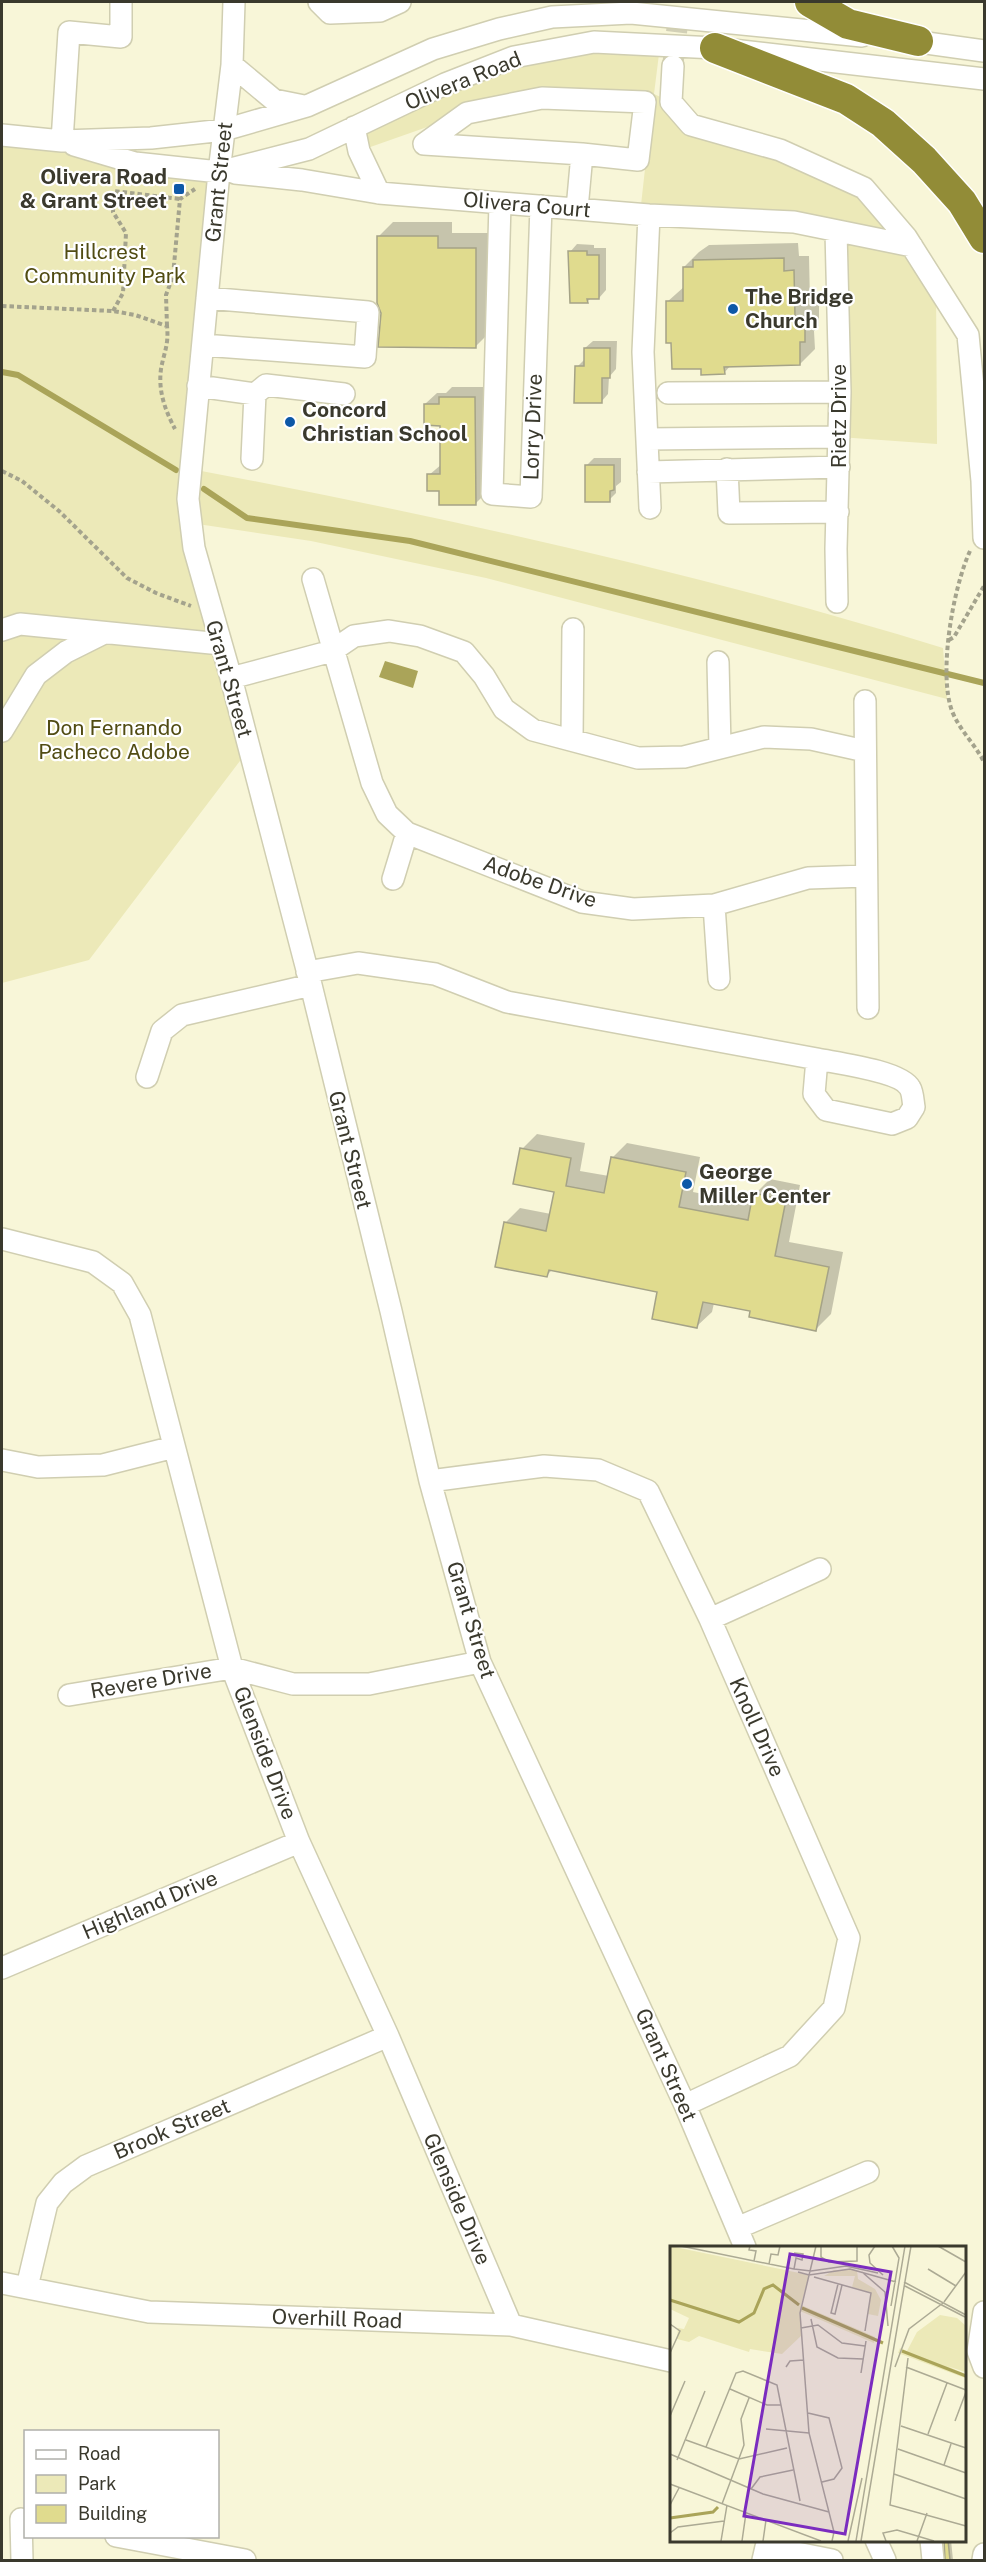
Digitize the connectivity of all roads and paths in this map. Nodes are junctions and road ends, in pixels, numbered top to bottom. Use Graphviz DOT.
graph roads {
  1 [pos="121,2"];
  2 [pos="234,2"];
  3 [pos="319,2"];
  4 [pos="400,2"];
  5 [pos="810,2"];
  6 [pos="918,41"];
  7 [pos="715,48"];
  8 [pos="984,51"];
  9 [pos="232,65"];
  10 [pos="673,66"];
  11 [pos="984,79"];
  12 [pos="307,106"];
  13 [pos="354,127"];
  14 [pos="224,130"];
  15 [pos="2,135"];
  16 [pos="62,141"];
  17 [pos="582,154"];
  18 [pos="219,172"];
  19 [pos="379,193"];
  20 [pos="180,199"];
  21 [pos="500,203"];
  22 [pos="541,206"];
  23 [pos="577,209"];
  24 [pos="650,215"];
  25 [pos="836,231"];
  26 [pos="984,238"];
  27 [pos="912,246"];
  28 [pos="207,298"];
  29 [pos="2,306"];
  30 [pos="113,311"];
  31 [pos="167,326"];
  32 [pos="203,345"];
  33 [pos="198,386"];
  34 [pos="840,392"];
  35 [pos="668,393"];
  36 [pos="255,394"];
  37 [pos="344,394"];
  38 [pos="839,437"];
  39 [pos="647,439"];
  40 [pos="192,459"];
  41 [pos="252,459"];
  42 [pos="839,467"];
  43 [pos="727,469"];
  44 [pos="2,471"];
  45 [pos="648,472"];
  46 [pos="650,507"];
  47 [pos="837,512"];
  48 [pos="984,536"];
  49 [pos="313,579"];
  50 [pos="984,586"];
  51 [pos="837,602"];
  52 [pos="211,614"];
  53 [pos="573,628"];
  54 [pos="2,632"];
  55 [pos="104,633"];
  56 [pos="949,641"];
  57 [pos="220,644"];
  58 [pos="332,651"];
  59 [pos="718,662"];
  60 [pos="231,678"];
  61 [pos="865,701"];
  62 [pos="2,730"];
  63 [pos="572,739"];
  64 [pos="720,747"];
  65 [pos="865,751"];
  66 [pos="984,762"];
  67 [pos="407,833"];
  68 [pos="866,876"];
  69 [pos="393,879"];
  70 [pos="714,905"];
  71 [pos="309,979"];
  72 [pos="719,979"];
  73 [pos="868,1008"];
  74 [pos="817,1059"];
  75 [pos="147,1077"];
  76 [pos="2,1239"];
  77 [pos="174,1447"];
  78 [pos="2,1460"];
  79 [pos="430,1481"];
  80 [pos="820,1569"];
  81 [pos="710,1619"];
  82 [pos="480,1662"];
  83 [pos="232,1668"];
  84 [pos="69,1695"];
  85 [pos="299,1842"];
  86 [pos="2,1968"];
  87 [pos="388,2036"];
  88 [pos="685,2105"];
  89 [pos="868,2172"];
  90 [pos="741,2237"];
  91 [pos="2,2283"];
  92 [pos="27,2288"];
  93 [pos="984,2312"];
  94 [pos="511,2325"];
  95 [pos="670,2361"];
  96 [pos="984,2367"];
  97 [pos="16,2518"];
  98 [pos="126,2538"];
  99 [pos="876,2541"];
  100 [pos="931,2541"];
  101 [pos="984,2554"];
  102 [pos="222,2558"];
  103 [pos="22,2560"];
  104 [pos="245,2560"];
  105 [pos="763,2560"];
  106 [pos="832,2560"];
  107 [pos="885,2560"];
  108 [pos="933,2560"];
  109 [pos="983,2560"];
  1 -- 16 [label="street"];
  2 -- 9 [label="street, Grant Street"];
  3 -- 4 [label="street"];
  5 -- 6 [label="highway"];
  6 -- 8 [label="street, Olivera Road"];
  6 -- 12 [label="street, Olivera Road"];
  7 -- 11 [label="street, Olivera Road"];
  7 -- 13 [label="street, Olivera Road"];
  7 -- 26 [label="highway"];
  9 -- 12 [label="street"];
  9 -- 14 [label="street, Grant Street"];
  10 -- 27 [label="street"];
  12 -- 14 [label="street, Olivera Road"];
  13 -- 18 [label="street, Olivera Road"];
  13 -- 19 [label="street"];
  14 -- 16 [label="street, Olivera Road"];
  14 -- 18 [label="street, Grant Street"];
  15 -- 16 [label="street, Olivera Road"];
  16 -- 18 [label="street, Olivera Road"];
  17 -- 17 [label="street"];
  17 -- 23 [label="street"];
  18 -- 19 [label="street, Olivera Court"];
  18 -- 20 [label="path"];
  18 -- 28 [label="street, Grant Street"];
  19 -- 21 [label="street, Olivera Court"];
  20 -- 30 [label="path"];
  20 -- 31 [label="path"];
  21 -- 22 [label="street, Olivera Court"];
  21 -- 22 [label="street, Lorry Drive"];
  22 -- 23 [label="street, Olivera Court"];
  23 -- 24 [label="street, Olivera Court"];
  24 -- 25 [label="street, Olivera Court"];
  24 -- 39 [label="street"];
  25 -- 27 [label="street, Olivera Court"];
  25 -- 34 [label="street, Rietz Drive"];
  27 -- 48 [label="street"];
  28 -- 32 [label="street, Grant Street"];
  28 -- 32 [label="street"];
  29 -- 30 [label="path"];
  30 -- 31 [label="path"];
  31 -- 40 [label="path"];
  32 -- 33 [label="street, Grant Street"];
  33 -- 36 [label="street"];
  33 -- 40 [label="street, Grant Street"];
  34 -- 35 [label="street"];
  34 -- 38 [label="street, Rietz Drive"];
  36 -- 37 [label="street"];
  36 -- 41 [label="street"];
  38 -- 39 [label="street"];
  38 -- 42 [label="street, Rietz Drive"];
  39 -- 45 [label="street"];
  40 -- 52 [label="street, Grant Street"];
  42 -- 43 [label="street"];
  42 -- 47 [label="street, Rietz Drive"];
  43 -- 45 [label="street"];
  43 -- 47 [label="street"];
  44 -- 52 [label="path"];
  45 -- 46 [label="street"];
  47 -- 51 [label="street, Rietz Drive"];
  48 -- 56 [label="path"];
  49 -- 58 [label="street, Adobe Drive"];
  50 -- 56 [label="path"];
  52 -- 57 [label="street, Grant Street"];
  53 -- 63 [label="street"];
  54 -- 55 [label="street"];
  55 -- 57 [label="street"];
  55 -- 62 [label="street"];
  56 -- 66 [label="path"];
  57 -- 60 [label="street, Grant Street"];
  58 -- 60 [label="street"];
  58 -- 63 [label="street"];
  58 -- 67 [label="street, Adobe Drive"];
  59 -- 64 [label="street"];
  60 -- 71 [label="street, Grant Street"];
  61 -- 65 [label="street"];
  63 -- 64 [label="street"];
  64 -- 65 [label="street"];
  65 -- 68 [label="street"];
  67 -- 69 [label="street"];
  67 -- 70 [label="street, Adobe Drive"];
  68 -- 70 [label="street, Adobe Drive"];
  68 -- 73 [label="street"];
  70 -- 72 [label="street"];
  71 -- 74 [label="street"];
  71 -- 75 [label="street"];
  71 -- 79 [label="street, Grant Street"];
  74 -- 74 [label="street"];
  76 -- 77 [label="street, Glenside Drive"];
  77 -- 78 [label="street"];
  77 -- 83 [label="street, Glenside Drive"];
  79 -- 81 [label="street, Knoll Drive"];
  79 -- 82 [label="street, Grant Street"];
  80 -- 81 [label="street"];
  81 -- 88 [label="street, Knoll Drive"];
  82 -- 83 [label="street, Revere Drive"];
  82 -- 88 [label="street, Grant Street"];
  83 -- 84 [label="street, Revere Drive"];
  83 -- 85 [label="street, Glenside Drive"];
  85 -- 86 [label="street, Highland Drive"];
  85 -- 87 [label="street, Glenside Drive"];
  87 -- 92 [label="street, Brook Street"];
  87 -- 94 [label="street, Glenside Drive"];
  88 -- 90 [label="street, Grant Street"];
  89 -- 90 [label="street"];
  91 -- 92 [label="street, Overhill Road"];
  92 -- 94 [label="street, Overhill Road"];
  93 -- 96 [label="street"];
  94 -- 95 [label="street, Overhill Road"];
  97 -- 103 [label="street"];
  98 -- 102 [label="street"];
  99 -- 107 [label="street"];
  100 -- 108 [label="street"];
  101 -- 109 [label="street"];
  102 -- 104 [label="street"];
  105 -- 106 [label="street"];
}
